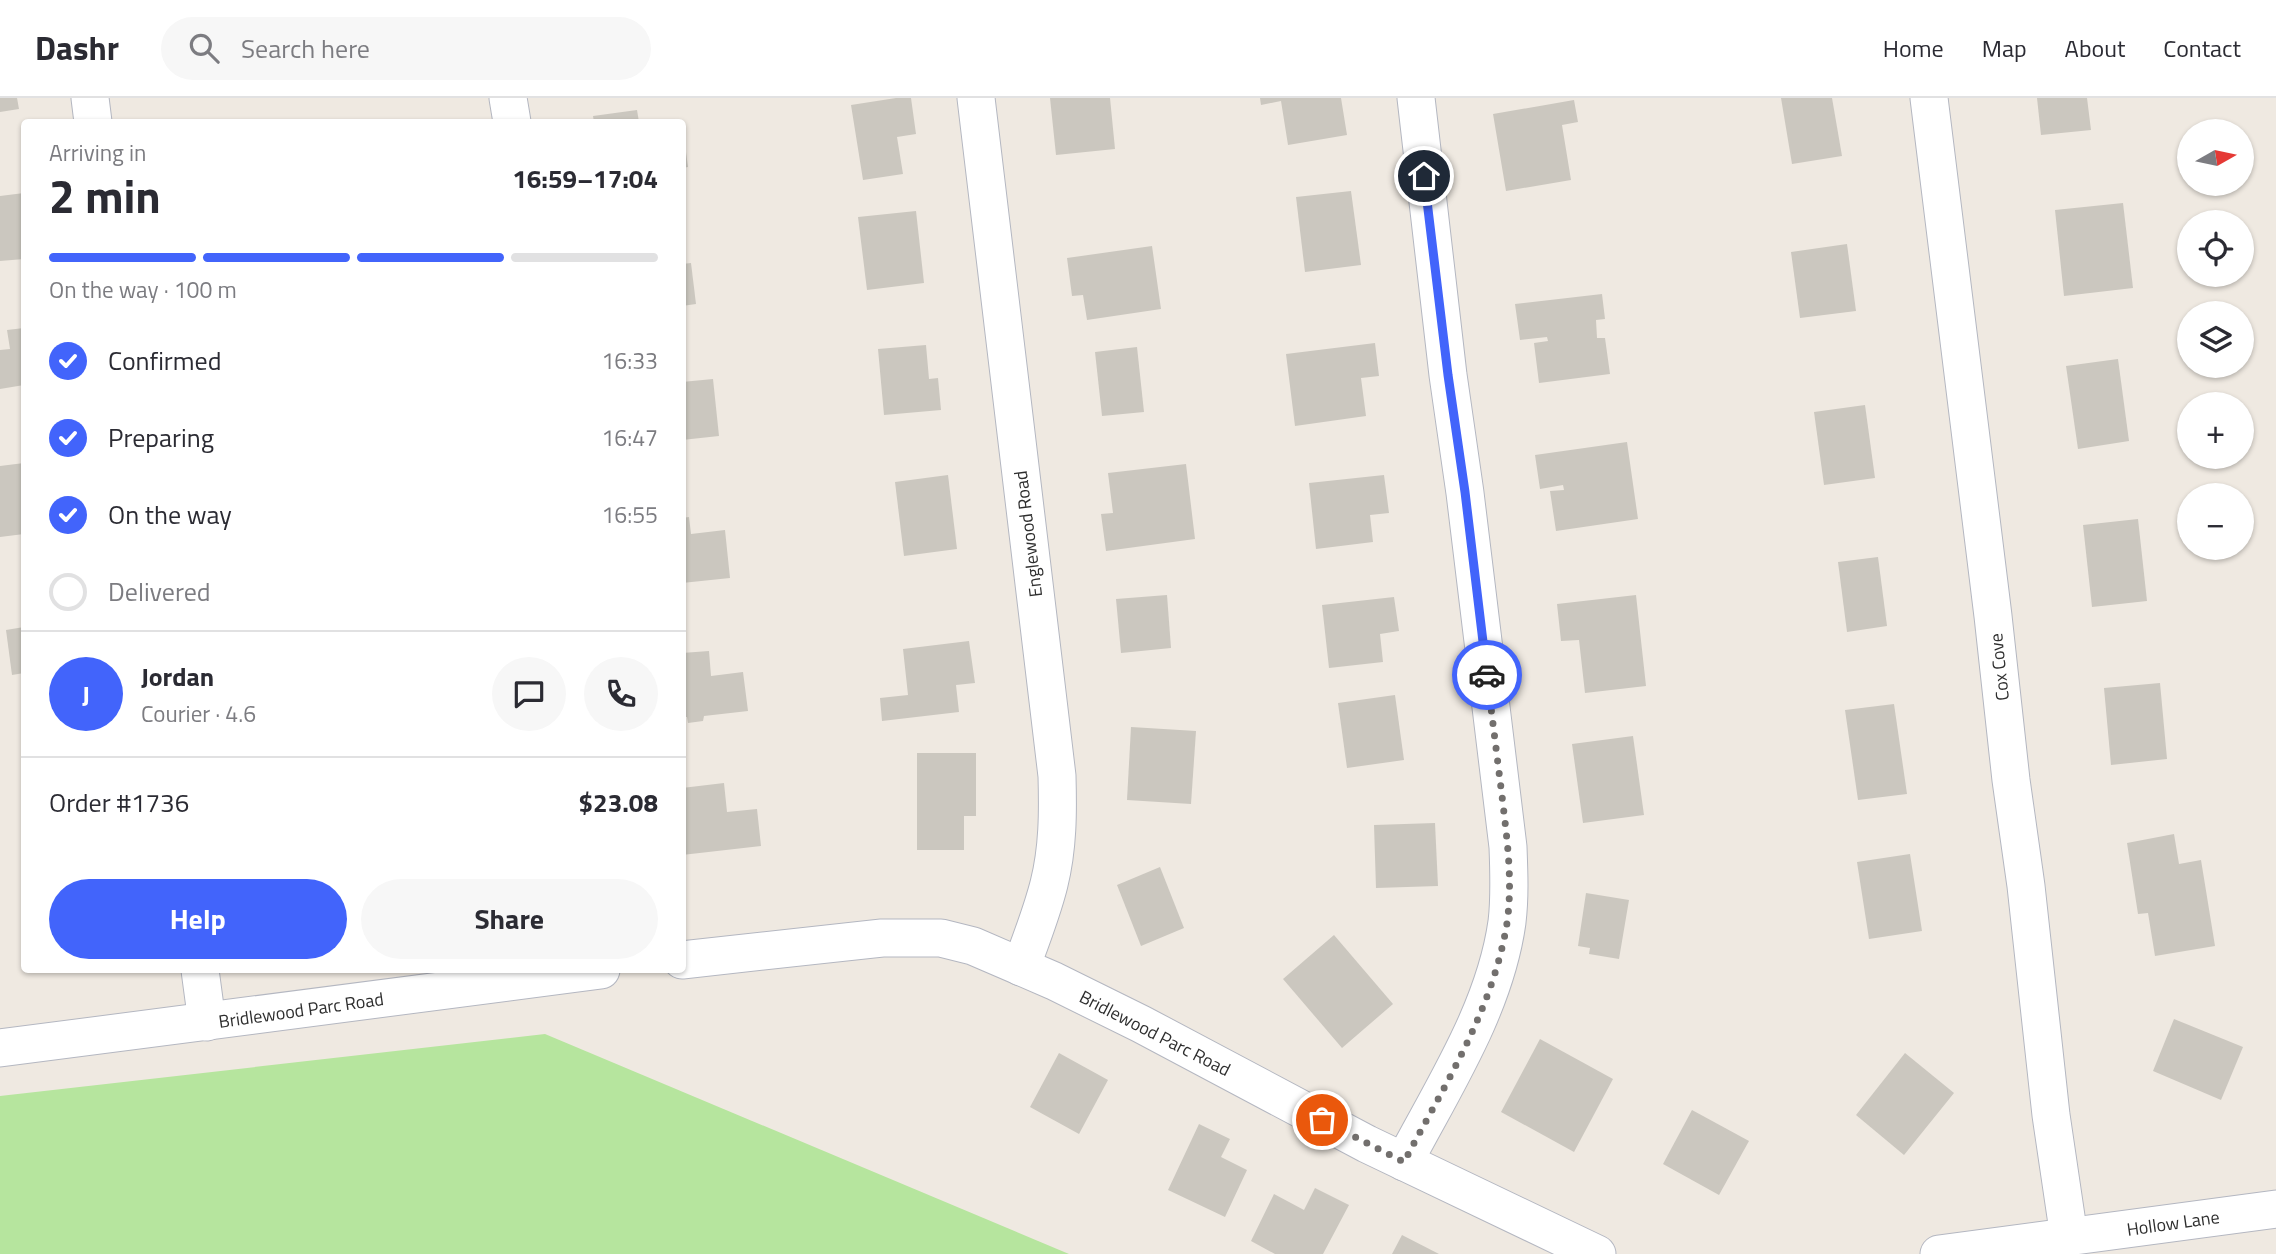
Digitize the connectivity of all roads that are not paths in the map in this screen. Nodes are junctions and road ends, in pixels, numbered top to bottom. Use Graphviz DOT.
graph roads {
  1 [pos="90,98"];
  2 [pos="508,98"];
  3 [pos="976,98"];
  4 [pos="1416,98"];
  5 [pos="1929,98"];
  6 [pos="93,119"];
  7 [pos="512,119"];
  8 [pos="686,960"];
  9 [pos="1021,967"];
  10 [pos="200,973"];
  11 [pos="579,973"];
  12 [pos="207,1023"];
  13 [pos="0,1048"];
  14 [pos="1404,1162"];
  15 [pos="2276,1209"];
  16 [pos="2069,1237"];
  17 [pos="1597,1254"];
  18 [pos="1939,1254"];
  1 -- 6 [label="street"];
  2 -- 7 [label="street"];
  3 -- 9 [label="street, Englewood Road"];
  4 -- 14 [label="street"];
  5 -- 16 [label="street, Cox Cove"];
  8 -- 9 [label="street, Bridlewood Parc Road"];
  9 -- 14 [label="street, Bridlewood Parc Road"];
  10 -- 12 [label="street"];
  11 -- 12 [label="street, Bridlewood Parc Road"];
  12 -- 13 [label="street, Bridlewood Parc Road"];
  14 -- 17 [label="street, Bridlewood Parc Road"];
  15 -- 16 [label="street, Hollow Lane"];
  16 -- 18 [label="street"];
}
